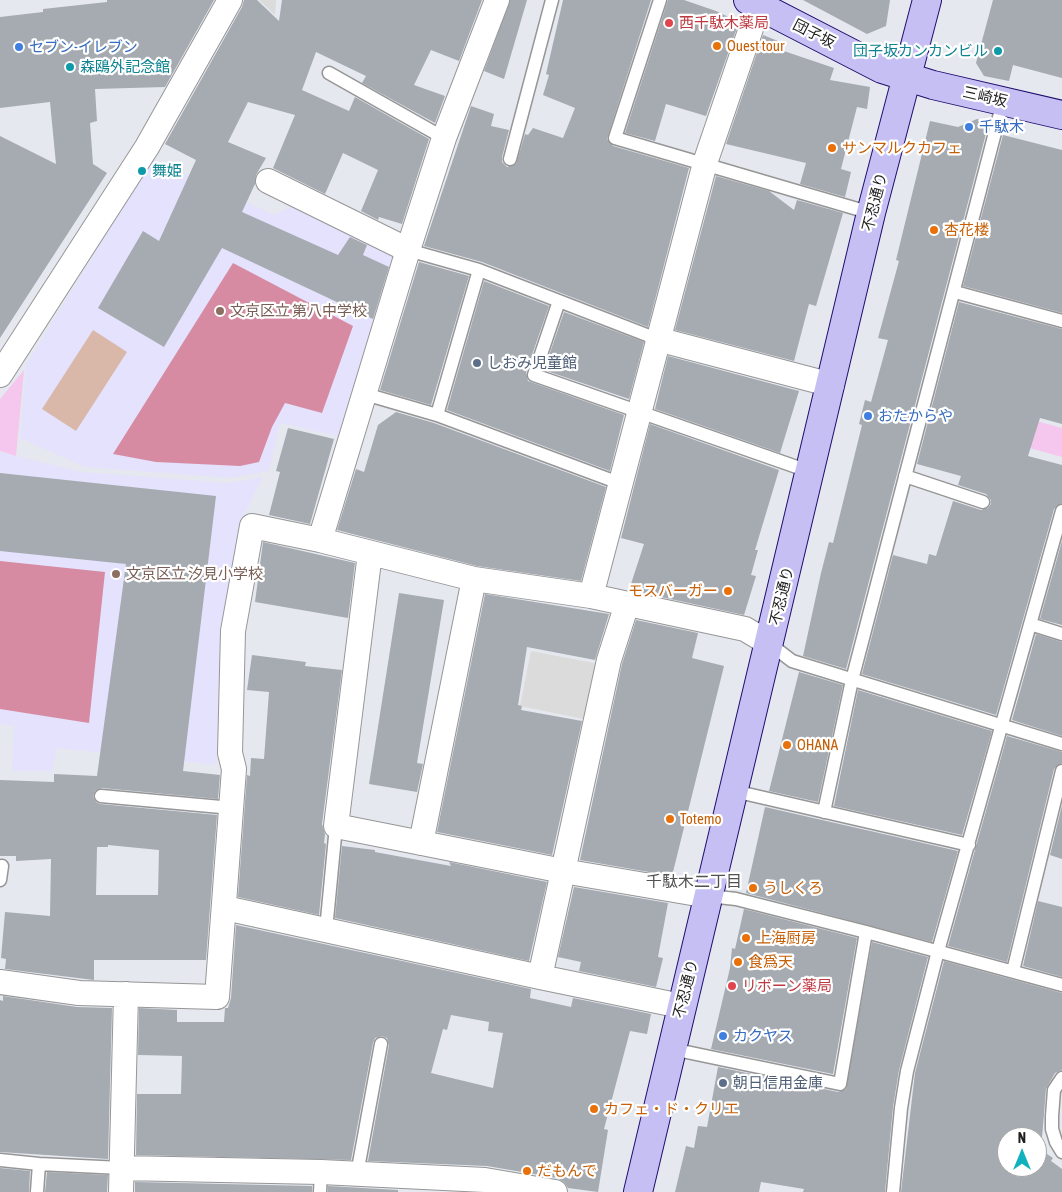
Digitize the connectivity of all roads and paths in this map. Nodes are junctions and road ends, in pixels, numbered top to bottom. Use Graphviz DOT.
graph roads {
  1 [pos="230,0"];
  2 [pos="497,0"];
  3 [pos="552,0"];
  4 [pos="660,0"];
  5 [pos="927,0"];
  6 [pos="754,3"];
  7 [pos="329,73"];
  8 [pos="908,78"];
  9 [pos="1003,102"];
  10 [pos="1062,116"];
  11 [pos="444,138"];
  12 [pos="510,159"];
  13 [pos="705,163"];
  14 [pos="268,181"];
  15 [pos="871,213"];
  16 [pos="408,250"];
  17 [pos="479,270"];
  18 [pos="955,292"];
  19 [pos="559,301"];
  20 [pos="1062,321"];
  21 [pos="657,339"];
  22 [pos="0,375"];
  23 [pos="832,385"];
  24 [pos="365,394"];
  25 [pos="638,412"];
  26 [pos="437,415"];
  27 [pos="811,472"];
  28 [pos="905,476"];
  29 [pos="619,483"];
  30 [pos="983,502"];
  31 [pos="1062,511"];
  32 [pos="320,540"];
  33 [pos="370,553"];
  34 [pos="474,579"];
  35 [pos="591,596"];
  36 [pos="627,604"];
  37 [pos="1030,624"];
  38 [pos="1062,634"];
  39 [pos="770,644"];
  40 [pos="852,680"];
  41 [pos="1002,725"];
  42 [pos="1062,744"];
  43 [pos="1062,771"];
  44 [pos="734,791"];
  45 [pos="101,796"];
  46 [pos="232,808"];
  47 [pos="824,812"];
  48 [pos="336,826"];
  49 [pos="421,843"];
  50 [pos="969,845"];
  51 [pos="2,866"];
  52 [pos="563,871"];
  53 [pos="0,880"];
  54 [pos="709,896"];
  55 [pos="225,908"];
  56 [pos="326,930"];
  57 [pos="866,932"];
  58 [pos="938,951"];
  59 [pos="1013,972"];
  60 [pos="540,978"];
  61 [pos="0,982"];
  62 [pos="1062,985"];
  63 [pos="126,994"];
  64 [pos="681,1006"];
  65 [pos="381,1044"];
  66 [pos="672,1049"];
  67 [pos="1062,1078"];
  68 [pos="1062,1152"];
  69 [pos="0,1160"];
  70 [pos="39,1164"];
  71 [pos="121,1168"];
  72 [pos="357,1174"];
  73 [pos="320,1182"];
  74 [pos="37,1192"];
  75 [pos="121,1192"];
  76 [pos="555,1192"];
  77 [pos="638,1192"];
  78 [pos="893,1192"];
  1 -- 22 [label="street"];
  2 -- 11 [label="street"];
  3 -- 12 [label="lane"];
  4 -- 13 [label="lane"];
  5 -- 8 [label="main road, 不忍通り"];
  6 -- 8 [label="main road, 団子坂"];
  6 -- 13 [label="street"];
  7 -- 11 [label="lane"];
  8 -- 9 [label="main road, 三崎坂"];
  8 -- 15 [label="main road, 不忍通り"];
  9 -- 10 [label="main road, 三崎坂"];
  9 -- 18 [label="lane"];
  11 -- 16 [label="street"];
  13 -- 15 [label="lane"];
  13 -- 21 [label="street"];
  14 -- 16 [label="street"];
  15 -- 23 [label="main road, 不忍通り"];
  16 -- 17 [label="lane"];
  16 -- 24 [label="street"];
  17 -- 19 [label="lane"];
  17 -- 26 [label="lane"];
  18 -- 20 [label="lane"];
  18 -- 28 [label="lane"];
  19 -- 21 [label="lane"];
  19 -- 25 [label="lane"];
  21 -- 23 [label="street"];
  21 -- 25 [label="street"];
  23 -- 27 [label="main road, 不忍通り"];
  24 -- 26 [label="lane"];
  24 -- 32 [label="street"];
  25 -- 27 [label="lane"];
  25 -- 29 [label="street"];
  26 -- 29 [label="lane"];
  27 -- 39 [label="main road, 不忍通り"];
  28 -- 30 [label="lane"];
  28 -- 40 [label="lane"];
  29 -- 35 [label="street"];
  31 -- 37 [label="lane"];
  32 -- 33 [label="street"];
  32 -- 46 [label="street"];
  33 -- 34 [label="street"];
  33 -- 48 [label="street"];
  34 -- 35 [label="street"];
  34 -- 49 [label="street"];
  35 -- 36 [label="street"];
  36 -- 39 [label="street"];
  36 -- 52 [label="street"];
  37 -- 38 [label="lane"];
  37 -- 41 [label="lane"];
  39 -- 40 [label="lane"];
  39 -- 44 [label="main road, 不忍通り"];
  40 -- 41 [label="lane"];
  40 -- 47 [label="lane"];
  41 -- 42 [label="lane"];
  41 -- 50 [label="lane"];
  43 -- 59 [label="lane"];
  44 -- 47 [label="lane"];
  44 -- 54 [label="main road, 不忍通り"];
  45 -- 46 [label="lane"];
  46 -- 55 [label="street"];
  47 -- 50 [label="lane"];
  48 -- 49 [label="street"];
  48 -- 56 [label="lane"];
  49 -- 52 [label="street"];
  50 -- 58 [label="lane"];
  51 -- 53 [label="lane"];
  52 -- 54 [label="street"];
  52 -- 60 [label="street"];
  54 -- 57 [label="lane"];
  54 -- 64 [label="main road, 不忍通り"];
  55 -- 56 [label="street"];
  55 -- 63 [label="street"];
  56 -- 60 [label="street"];
  57 -- 58 [label="lane"];
  57 -- 66 [label="lane"];
  58 -- 59 [label="lane"];
  58 -- 78 [label="lane"];
  59 -- 62 [label="lane"];
  60 -- 64 [label="street"];
  61 -- 63 [label="street"];
  63 -- 71 [label="street"];
  64 -- 66 [label="main road, 不忍通り"];
  65 -- 72 [label="lane"];
  66 -- 77 [label="main road, 不忍通り"];
  67 -- 68 [label="lane"];
  69 -- 70 [label="lane"];
  70 -- 71 [label="lane"];
  70 -- 74 [label="lane"];
  71 -- 73 [label="street"];
  71 -- 75 [label="street"];
  72 -- 73 [label="street"];
  72 -- 76 [label="street"];
}
